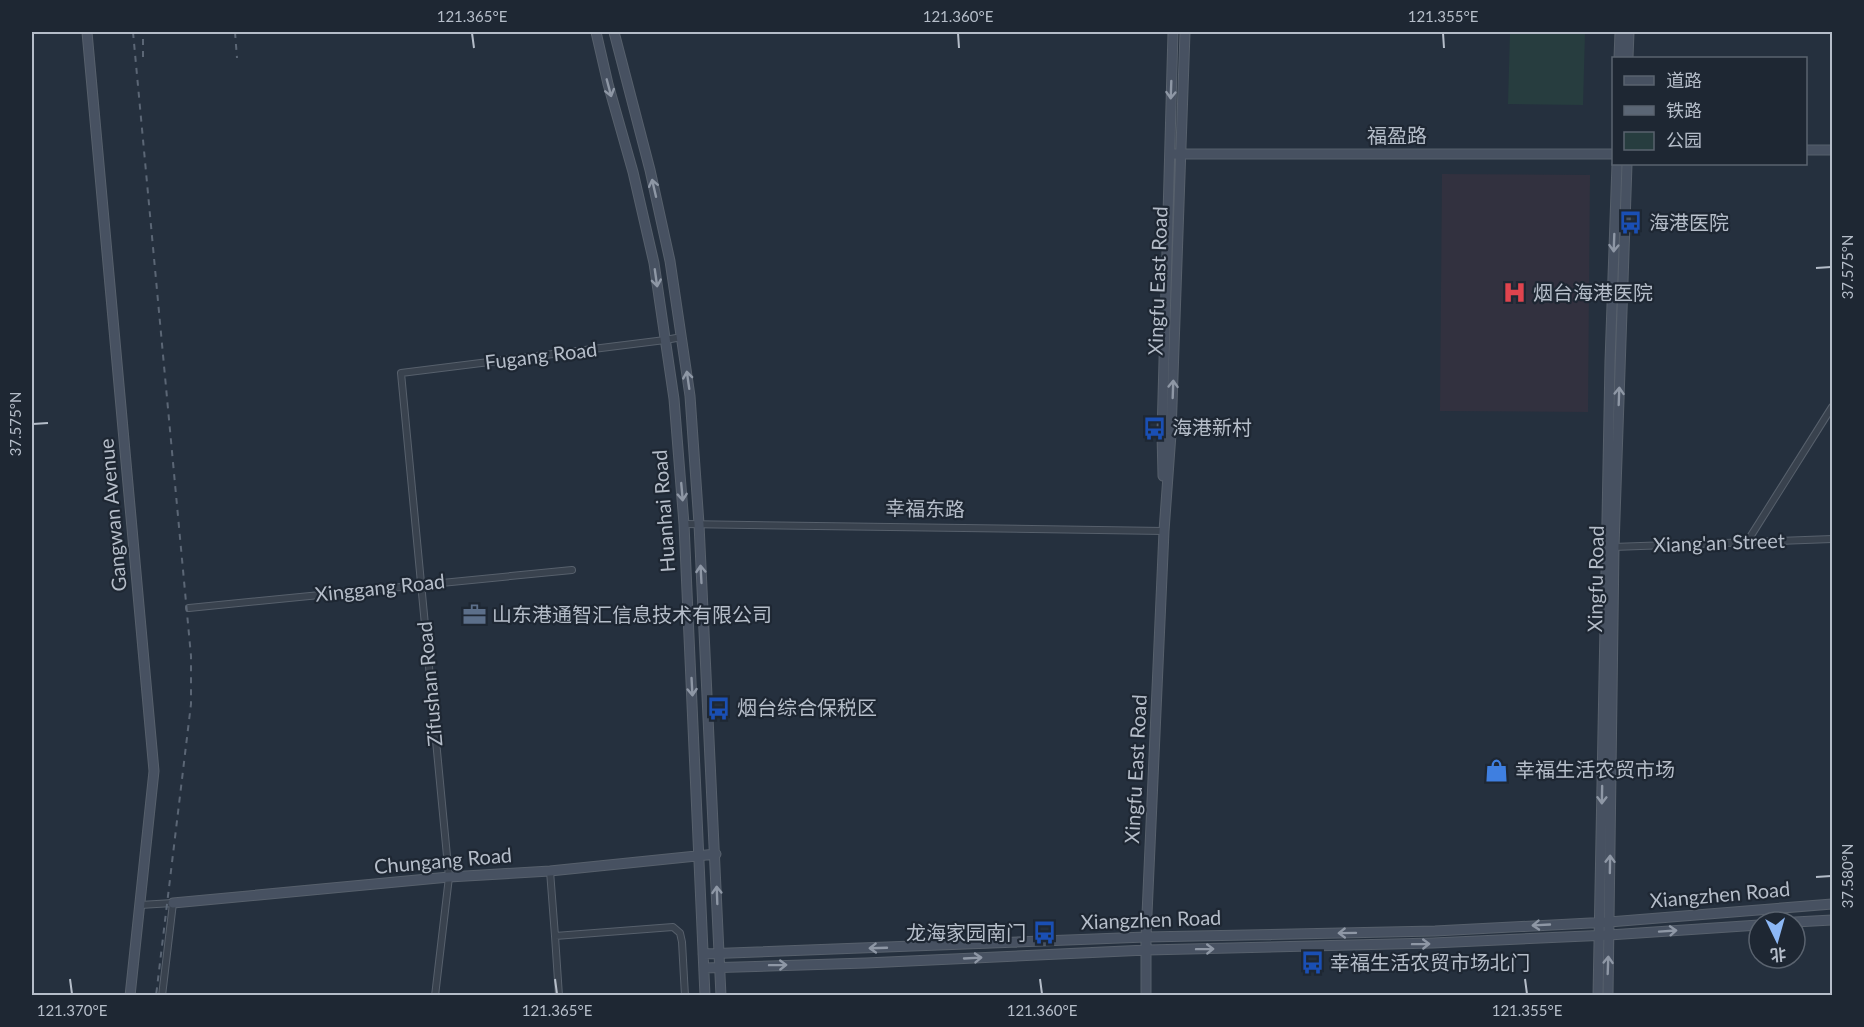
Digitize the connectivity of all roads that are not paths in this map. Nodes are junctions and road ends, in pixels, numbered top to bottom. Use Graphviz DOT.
graph roads {
  1 [pos="87,32"];
  2 [pos="596,32"];
  3 [pos="614,32"];
  4 [pos="1173,32"];
  5 [pos="1185,32"];
  6 [pos="1620,32"];
  7 [pos="1629,32"];
  8 [pos="1619,57"];
  9 [pos="1628,57"];
  10 [pos="1807,150"];
  11 [pos="1833,150"];
  12 [pos="1169,154"];
  13 [pos="1181,154"];
  14 [pos="1612,154"];
  15 [pos="1617,165"];
  16 [pos="1627,165"];
  17 [pos="682,337"];
  18 [pos="665,340"];
  19 [pos="401,373"];
  20 [pos="1833,407"];
  21 [pos="684,524"];
  22 [pos="699,524"];
  23 [pos="1164,531"];
  24 [pos="1833,539"];
  25 [pos="1747,542"];
  26 [pos="1610,547"];
  27 [pos="572,570"];
  28 [pos="421,584"];
  29 [pos="189,608"];
  30 [pos="716,854"];
  31 [pos="699,855"];
  32 [pos="550,871"];
  33 [pos="449,877"];
  34 [pos="173,903"];
  35 [pos="1833,904"];
  36 [pos="140,905"];
  37 [pos="1833,920"];
  38 [pos="1807,921"];
  39 [pos="1605,922"];
  40 [pos="1747,926"];
  41 [pos="555,936"];
  42 [pos="1604,936"];
  43 [pos="1146,937"];
  44 [pos="1147,950"];
  45 [pos="719,953"];
  46 [pos="703,954"];
  47 [pos="720,967"];
  48 [pos="704,968"];
  49 [pos="130,996"];
  50 [pos="162,996"];
  51 [pos="435,996"];
  52 [pos="559,996"];
  53 [pos="685,996"];
  54 [pos="705,996"];
  55 [pos="721,996"];
  56 [pos="1146,996"];
  57 [pos="1598,996"];
  58 [pos="1608,996"];
  1 -- 36 [label="street, Gangwan Avenue"];
  2 -- 18 [label="street, Huanhai Road, one-way"];
  17 -- 3 [label="street, Huanhai Road, one-way"];
  4 -- 12 [label="street, Xingfu East Road, one-way"];
  5 -- 13 [label="street, Xingfu East Road"];
  6 -- 8 [label="street"];
  7 -- 9 [label="street"];
  10 -- 11 [label="street"];
  12 -- 13 [label="street, 福盈路"];
  12 -- 23 [label="street, Xingfu East Road"];
  13 -- 14 [label="street, 福盈路"];
  23 -- 13 [label="street, Xingfu East Road, one-way"];
  15 -- 26 [label="street, Xingfu Road, one-way"];
  26 -- 16 [label="street, Xingfu Road, one-way"];
  17 -- 18 [label="street, Fugang Road"];
  22 -- 17 [label="street, Huanhai Road, one-way"];
  18 -- 19 [label="street, Fugang Road"];
  18 -- 21 [label="street, Huanhai Road, one-way"];
  19 -- 28 [label="street, Zifushan Road"];
  20 -- 25 [label="street"];
  21 -- 22 [label="street, 幸福东路"];
  21 -- 31 [label="street, Huanhai Road, one-way"];
  22 -- 23 [label="street, 幸福东路"];
  30 -- 22 [label="street, Huanhai Road, one-way"];
  23 -- 43 [label="street, Xingfu East Road"];
  24 -- 25 [label="street, Xiang'an Street"];
  25 -- 26 [label="street, Xiang'an Street"];
  26 -- 39 [label="street, Xingfu Road"];
  27 -- 28 [label="street, Xinggang Road"];
  28 -- 29 [label="street, Xinggang Road"];
  28 -- 33 [label="street, Zifushan Road"];
  30 -- 31 [label="street, Chungang Road"];
  45 -- 30 [label="street, Huanhai Road, one-way"];
  31 -- 32 [label="street, Chungang Road"];
  31 -- 46 [label="street, Huanhai Road"];
  32 -- 33 [label="street, Chungang Road"];
  32 -- 41 [label="street"];
  33 -- 34 [label="street, Chungang Road"];
  33 -- 51 [label="street, Zifushan Road"];
  34 -- 36 [label="street"];
  34 -- 50 [label="street"];
  35 -- 39 [label="street, Xiangzhen Road"];
  36 -- 49 [label="street, Gangwan Avenue"];
  37 -- 38 [label="street, Xiangzhen Road"];
  39 -- 42 [label="street, Xingfu Road"];
  39 -- 43 [label="street, Xiangzhen Road, one-way"];
  42 -- 40 [label="street, Xiangzhen Road, one-way"];
  41 -- 52 [label="street"];
  41 -- 53 [label="street"];
  44 -- 42 [label="street, Xiangzhen Road, one-way"];
  42 -- 57 [label="street, Xingfu Road"];
  58 -- 42 [label="street, Xingfu Road, one-way"];
  43 -- 44 [label="street"];
  43 -- 45 [label="street, Xiangzhen Road, one-way"];
  47 -- 44 [label="street, Xiangzhen Road, one-way"];
  44 -- 56 [label="street"];
  45 -- 46 [label="street, Xiangzhen Road"];
  45 -- 47 [label="street, Huanhai Road"];
  46 -- 48 [label="street, Huanhai Road"];
  47 -- 48 [label="street, Xiangzhen Road"];
  47 -- 55 [label="street, Huanhai Road"];
  48 -- 54 [label="street, Huanhai Road"];
}
